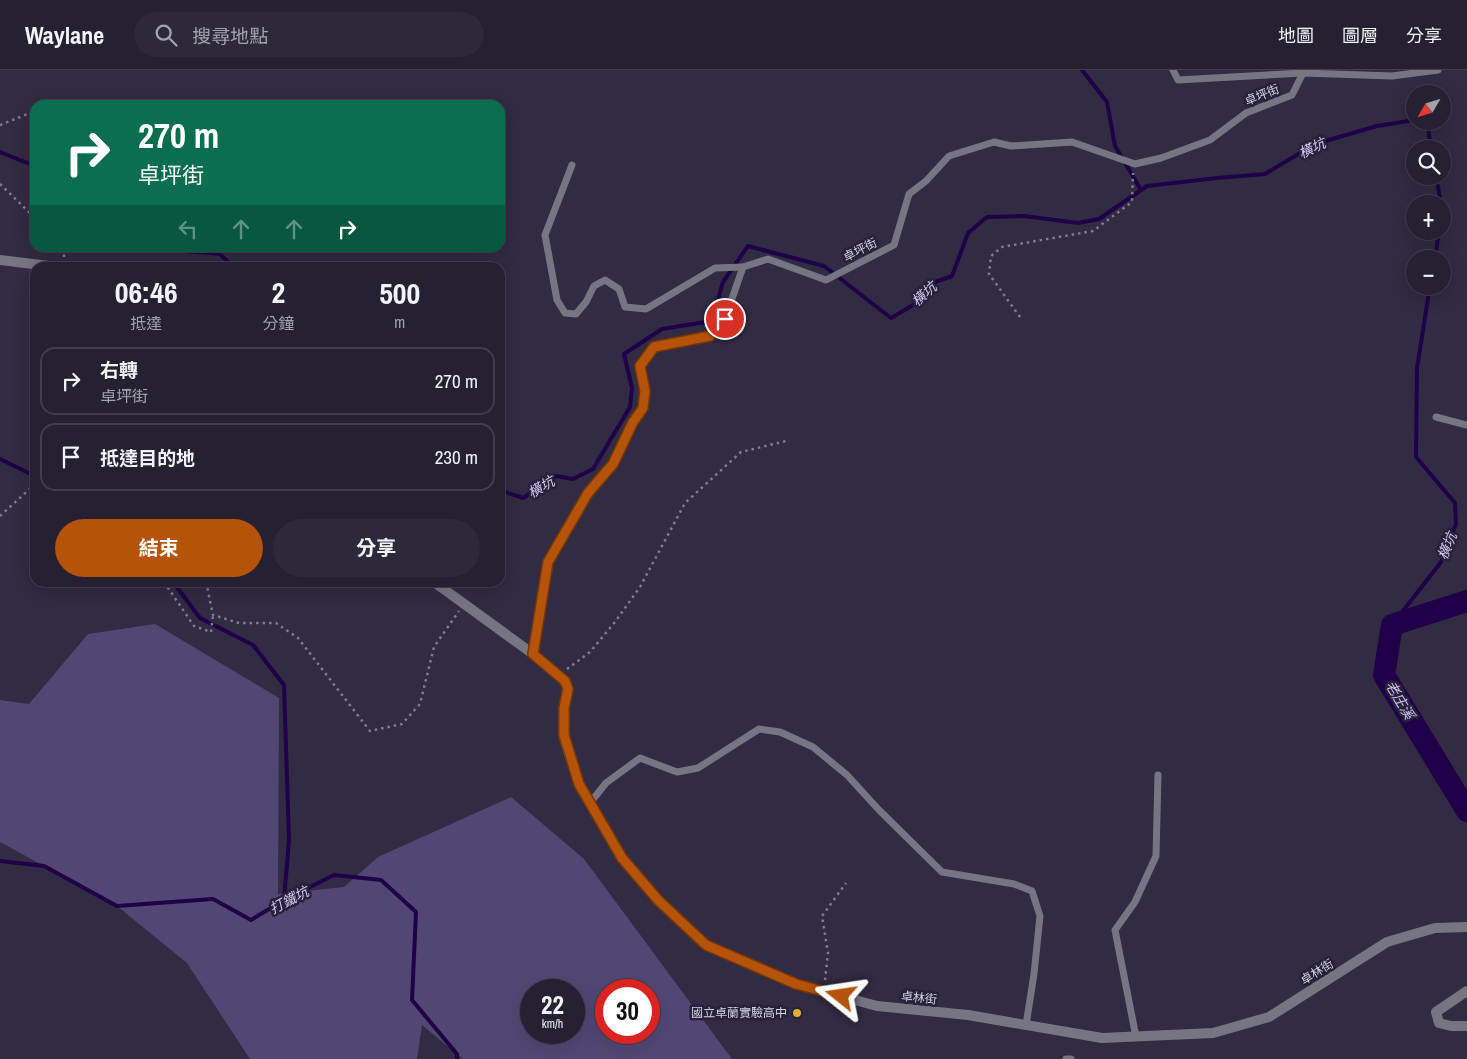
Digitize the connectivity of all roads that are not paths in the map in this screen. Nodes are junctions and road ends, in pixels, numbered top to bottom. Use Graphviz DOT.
graph roads {
  1 [pos="1173,70"];
  2 [pos="1438,70"];
  3 [pos="1303,73"];
  4 [pos="572,165"];
  5 [pos="0,260"];
  6 [pos="30,264"];
  7 [pos="743,266"];
  8 [pos="1436,417"];
  9 [pos="1467,425"];
  10 [pos="441,587"];
  11 [pos="533,654"];
  12 [pos="1158,775"];
  13 [pos="590,803"];
  14 [pos="1467,927"];
  15 [pos="1467,991"];
  16 [pos="1026,1025"];
  17 [pos="1467,1026"];
  18 [pos="1136,1037"];
  19 [pos="1066,1059"];
  20 [pos="1071,1059"];
  1 -- 3 [label="lane"];
  2 -- 3 [label="lane"];
  3 -- 7 [label="lane, 卓坪街"];
  4 -- 7 [label="lane, 卓坪街"];
  5 -- 6 [label="street"];
  7 -- 11 [label="lane"];
  8 -- 9 [label="lane"];
  10 -- 11 [label="street, 卓林街"];
  11 -- 13 [label="street, 卓林街"];
  12 -- 18 [label="lane"];
  13 -- 16 [label="street, 卓林街"];
  13 -- 16 [label="lane"];
  14 -- 18 [label="street, 卓林街"];
  15 -- 17 [label="street"];
  16 -- 18 [label="street, 卓林街"];
  19 -- 20 [label="lane"];
}
